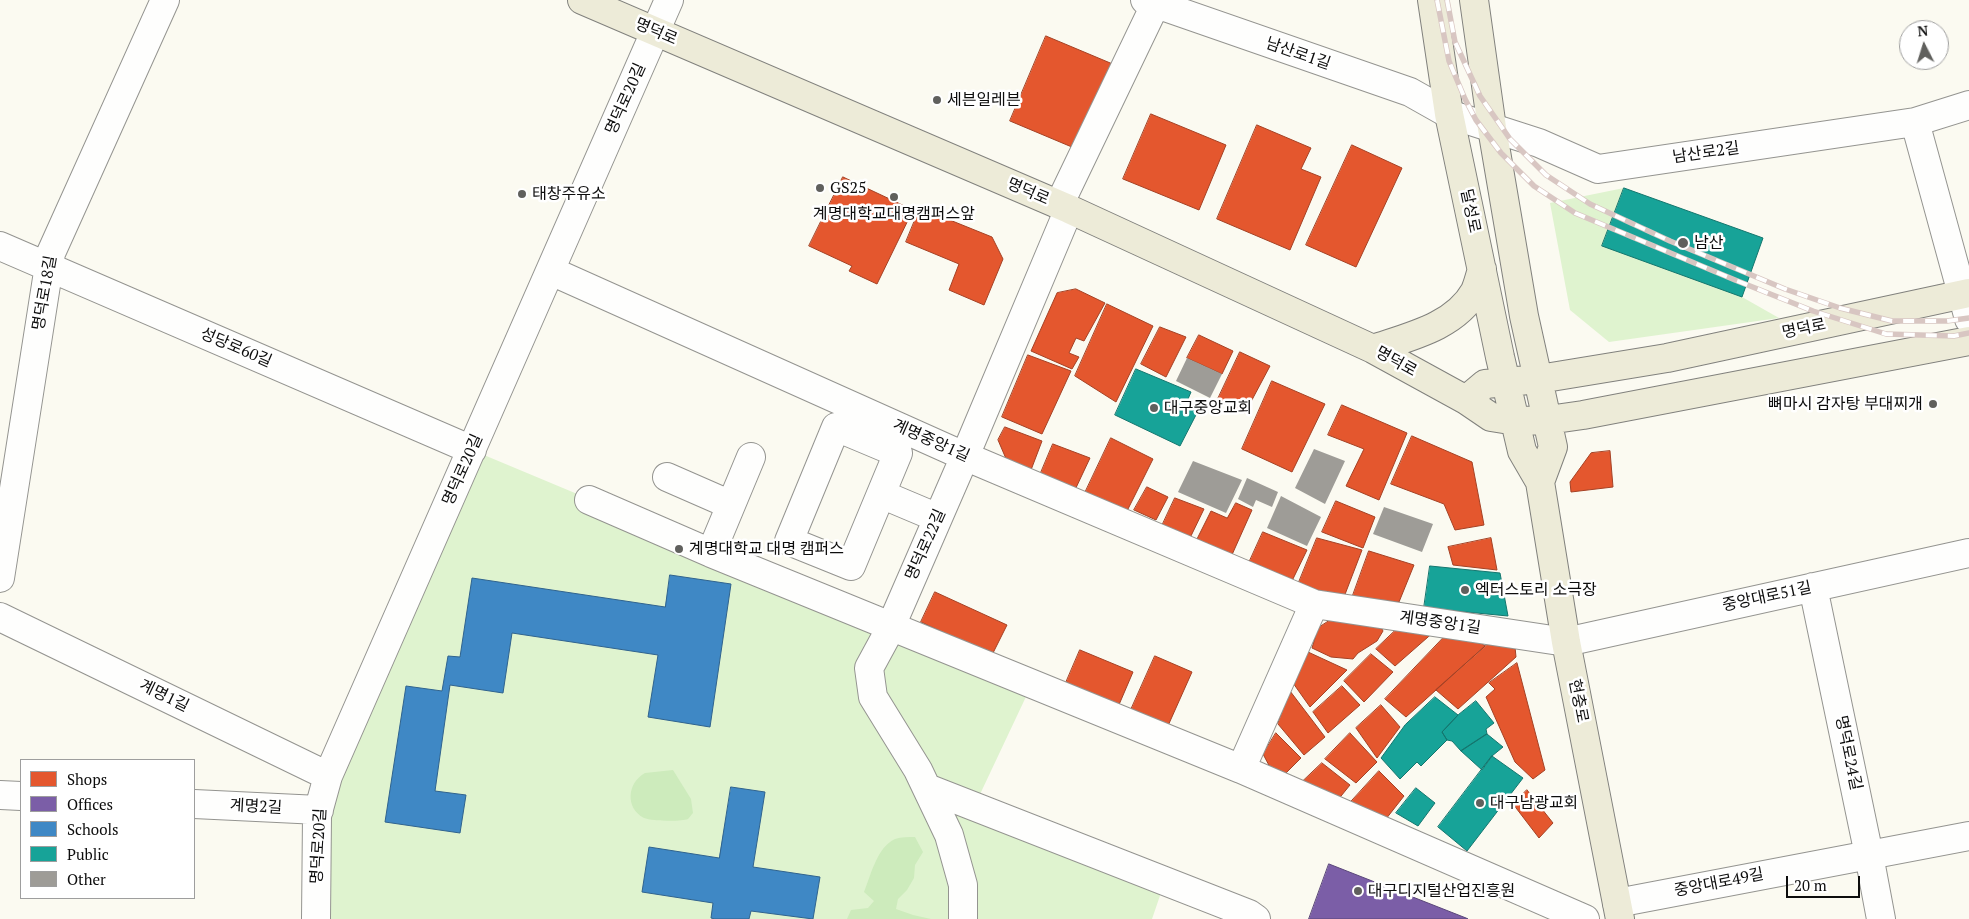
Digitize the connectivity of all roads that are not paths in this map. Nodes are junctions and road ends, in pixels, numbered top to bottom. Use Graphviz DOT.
graph roads {
  1 [pos="164,0"];
  2 [pos="582,0"];
  3 [pos="669,0"];
  4 [pos="1432,0"];
  5 [pos="1474,0"];
  6 [pos="1150,2"];
  7 [pos="656,32"];
  8 [pos="1969,105"];
  9 [pos="1449,114"];
  10 [pos="1914,122"];
  11 [pos="1492,128"];
  12 [pos="1064,207"];
  13 [pos="0,246"];
  14 [pos="48,267"];
  15 [pos="1482,269"];
  16 [pos="551,271"];
  17 [pos="1967,302"];
  18 [pos="1969,341"];
  19 [pos="1373,349"];
  20 [pos="1539,379"];
  21 [pos="1507,382"];
  22 [pos="1466,400"];
  23 [pos="1548,420"];
  24 [pos="1516,421"];
  25 [pos="472,450"];
  26 [pos="965,456"];
  27 [pos="751,457"];
  28 [pos="667,477"];
  29 [pos="1540,482"];
  30 [pos="880,494"];
  31 [pos="589,500"];
  32 [pos="731,505"];
  33 [pos="938,518"];
  34 [pos="711,553"];
  35 [pos="1969,553"];
  36 [pos="0,578"];
  37 [pos="1814,587"];
  38 [pos="1314,604"];
  39 [pos="0,616"];
  40 [pos="889,630"];
  41 [pos="1566,642"];
  42 [pos="1241,769"];
  43 [pos="328,776"];
  44 [pos="927,788"];
  45 [pos="0,795"];
  46 [pos="20,796"];
  47 [pos="195,804"];
  48 [pos="319,810"];
  49 [pos="1969,836"];
  50 [pos="1869,855"];
  51 [pos="1619,911"];
  52 [pos="316,919"];
  53 [pos="963,919"];
  54 [pos="1256,919"];
  55 [pos="1585,919"];
  56 [pos="1881,919"];
  1 -- 14 [label="street, 명덕로18길"];
  2 -- 7 [label="main road, 명덕로"];
  3 -- 7 [label="street, 명덕로20길"];
  4 -- 9 [label="main road, 달성로"];
  5 -- 11 [label="main road, 현충로"];
  6 -- 9 [label="street, 남산로1길"];
  6 -- 12 [label="street, 명덕로22길"];
  7 -- 12 [label="main road, 명덕로"];
  7 -- 16 [label="street, 명덕로20길"];
  8 -- 10 [label="street, 남산로2길"];
  9 -- 11 [label="street, 남산로2길"];
  9 -- 15 [label="main road, 달성로"];
  10 -- 11 [label="street, 남산로2길"];
  10 -- 17 [label="street"];
  11 -- 20 [label="main road, 현충로"];
  12 -- 19 [label="main road, 명덕로"];
  12 -- 26 [label="street, 명덕로22길"];
  13 -- 14 [label="street, 성당로60길"];
  14 -- 25 [label="street, 성당로60길"];
  14 -- 36 [label="street, 명덕로18길"];
  15 -- 19 [label="main road"];
  15 -- 21 [label="main road, 달성로"];
  16 -- 25 [label="street, 명덕로20길"];
  16 -- 26 [label="street, 계명중앙1길"];
  17 -- 20 [label="main road, 명덕로"];
  18 -- 23 [label="main road, 명덕로"];
  19 -- 22 [label="main road, 명덕로"];
  20 -- 21 [label="main road, 명덕로"];
  20 -- 23 [label="main road, 현충로"];
  21 -- 22 [label="main road, 명덕로"];
  21 -- 24 [label="main road, 달성로"];
  22 -- 24 [label="main road, 명덕로"];
  23 -- 24 [label="main road, 명덕로"];
  23 -- 29 [label="main road, 현충로"];
  24 -- 29 [label="main road, 현충로"];
  25 -- 43 [label="street, 명덕로20길"];
  26 -- 33 [label="street, 명덕로22길"];
  26 -- 38 [label="street, 계명중앙1길"];
  27 -- 32 [label="street"];
  28 -- 32 [label="street"];
  29 -- 41 [label="main road, 현충로"];
  30 -- 30 [label="street"];
  30 -- 33 [label="street"];
  31 -- 34 [label="street"];
  32 -- 34 [label="street"];
  33 -- 40 [label="street, 명덕로22길"];
  34 -- 40 [label="street"];
  35 -- 37 [label="street, 중앙대로51길"];
  37 -- 41 [label="street, 중앙대로51길"];
  37 -- 50 [label="street, 명덕로24길"];
  38 -- 41 [label="street, 계명중앙1길"];
  38 -- 42 [label="street"];
  39 -- 43 [label="street, 계명1길"];
  40 -- 42 [label="street"];
  40 -- 44 [label="street, 명덕로22길"];
  41 -- 51 [label="main road, 현충로"];
  42 -- 55 [label="street"];
  43 -- 48 [label="street, 명덕로20길"];
  44 -- 53 [label="street, 명덕로22길"];
  44 -- 54 [label="street"];
  45 -- 46 [label="street"];
  47 -- 48 [label="street, 계명2길"];
  48 -- 52 [label="street, 명덕로20길"];
  49 -- 50 [label="street, 중앙대로49길"];
  50 -- 51 [label="street, 중앙대로49길"];
  50 -- 56 [label="street, 명덕로24길"];
}
